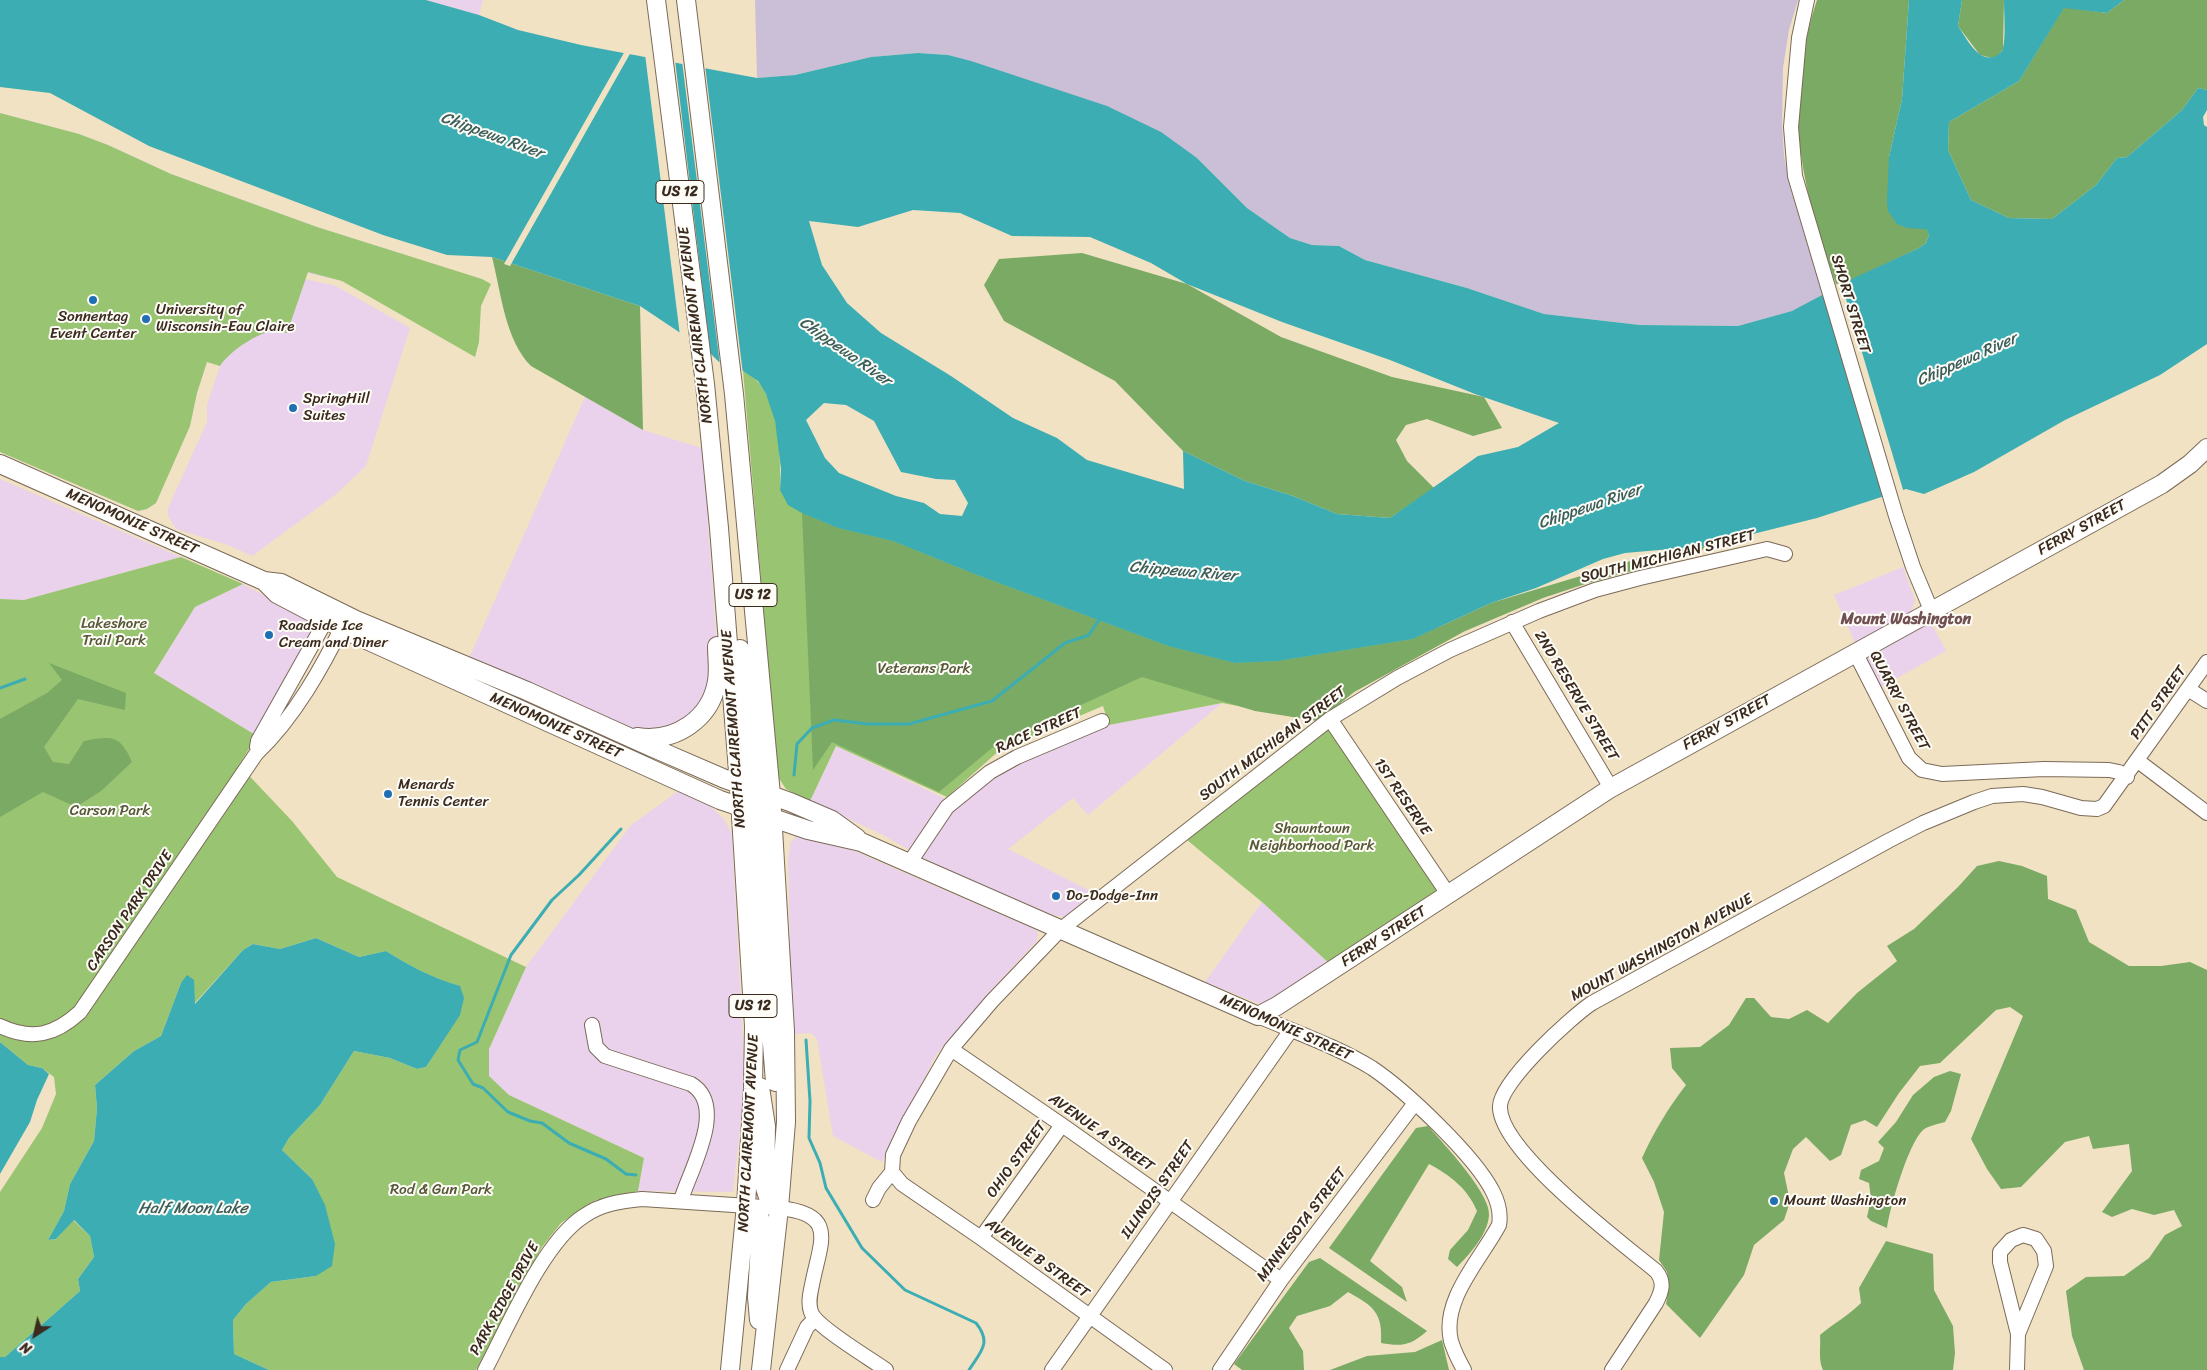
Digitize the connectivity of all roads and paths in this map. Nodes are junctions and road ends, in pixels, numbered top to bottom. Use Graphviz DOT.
graph roads {
  1 [pos="656,0"];
  2 [pos="1807,0"];
  3 [pos="686,3"];
  4 [pos="2207,448"];
  5 [pos="711,451"];
  6 [pos="0,464"];
  7 [pos="1785,554"];
  8 [pos="1931,610"];
  9 [pos="337,618"];
  10 [pos="1512,622"];
  11 [pos="1855,652"];
  12 [pos="2207,662"];
  13 [pos="2188,689"];
  14 [pos="2207,701"];
  15 [pos="1330,719"];
  16 [pos="1102,721"];
  17 [pos="625,734"];
  18 [pos="2138,761"];
  19 [pos="2127,777"];
  20 [pos="746,787"];
  21 [pos="1611,788"];
  22 [pos="771,796"];
  23 [pos="746,809"];
  24 [pos="2207,813"];
  25 [pos="772,818"];
  26 [pos="861,842"];
  27 [pos="910,862"];
  28 [pos="1448,894"];
  29 [pos="1060,930"];
  30 [pos="1258,1016"];
  31 [pos="592,1025"];
  32 [pos="0,1026"];
  33 [pos="1291,1030"];
  34 [pos="951,1049"];
  35 [pos="754,1055"];
  36 [pos="1414,1103"];
  37 [pos="1062,1124"];
  38 [pos="785,1131"];
  39 [pos="892,1172"];
  40 [pos="681,1200"];
  41 [pos="872,1200"];
  42 [pos="1170,1201"];
  43 [pos="746,1205"];
  44 [pos="779,1208"];
  45 [pos="981,1238"];
  46 [pos="1281,1280"];
  47 [pos="1089,1317"];
  48 [pos="815,1318"];
  49 [pos="2018,1334"];
  50 [pos="764,1342"];
  51 [pos="485,1370"];
  52 [pos="730,1370"];
  53 [pos="761,1370"];
  54 [pos="787,1370"];
  55 [pos="886,1370"];
  56 [pos="1052,1370"];
  57 [pos="1166,1370"];
  58 [pos="1220,1370"];
  59 [pos="1464,1370"];
  60 [pos="1612,1370"];
  61 [pos="2017,1370"];
  1 -- 5 [label="main road, NORTH CLAIREMONT AVENUE / US 12"];
  2 -- 8 [label="street, SHORT STREET"];
  3 -- 22 [label="main road, NORTH CLAIREMONT AVENUE / US 12"];
  4 -- 8 [label="main road, FERRY STREET"];
  5 -- 17 [label="main road"];
  5 -- 20 [label="main road, NORTH CLAIREMONT AVENUE / US 12"];
  6 -- 9 [label="main road, MENOMONIE STREET"];
  7 -- 10 [label="street, SOUTH MICHIGAN STREET"];
  8 -- 11 [label="main road, FERRY STREET"];
  9 -- 17 [label="main road, MENOMONIE STREET"];
  9 -- 23 [label="main road, MENOMONIE STREET"];
  9 -- 32 [label="street, CARSON PARK DRIVE"];
  10 -- 15 [label="street, SOUTH MICHIGAN STREET"];
  10 -- 21 [label="street, 2ND RESERVE STREET"];
  11 -- 19 [label="street, QUARRY STREET"];
  11 -- 21 [label="main road, FERRY STREET"];
  12 -- 13 [label="street, PITT STREET"];
  13 -- 14 [label="street"];
  13 -- 18 [label="street, PITT STREET"];
  15 -- 28 [label="street, 1ST RESERVE"];
  15 -- 29 [label="street, SOUTH MICHIGAN STREET"];
  16 -- 27 [label="street, RACE STREET"];
  17 -- 20 [label="main road, MENOMONIE STREET"];
  18 -- 19 [label="street, MOUNT WASHINGTON AVENUE"];
  18 -- 24 [label="street"];
  19 -- 60 [label="street, MOUNT WASHINGTON AVENUE"];
  20 -- 22 [label="main road, MENOMONIE STREET"];
  20 -- 23 [label="main road"];
  20 -- 25 [label="main road"];
  21 -- 28 [label="main road, FERRY STREET"];
  22 -- 25 [label="main road, NORTH CLAIREMONT AVENUE / US 12"];
  22 -- 26 [label="main road, MENOMONIE STREET"];
  23 -- 25 [label="main road, MENOMONIE STREET"];
  23 -- 35 [label="main road, NORTH CLAIREMONT AVENUE / US 12"];
  23 -- 38 [label="main road"];
  25 -- 26 [label="main road, MENOMONIE STREET"];
  25 -- 38 [label="main road, NORTH CLAIREMONT AVENUE / US 12"];
  26 -- 27 [label="main road, MENOMONIE STREET"];
  27 -- 29 [label="main road, MENOMONIE STREET"];
  28 -- 30 [label="main road, FERRY STREET"];
  29 -- 30 [label="main road, MENOMONIE STREET"];
  29 -- 34 [label="street, SOUTH MICHIGAN STREET"];
  30 -- 33 [label="street, MENOMONIE STREET"];
  31 -- 40 [label="street"];
  33 -- 36 [label="street, MENOMONIE STREET"];
  33 -- 42 [label="street, ILLINOIS STREET"];
  34 -- 37 [label="street, AVENUE A STREET"];
  34 -- 39 [label="street, SOUTH MICHIGAN STREET"];
  35 -- 43 [label="main road, NORTH CLAIREMONT AVENUE / US 12"];
  35 -- 44 [label="main road"];
  36 -- 46 [label="street, MINNESOTA STREET"];
  36 -- 59 [label="street, MENOMONIE STREET"];
  37 -- 42 [label="street, AVENUE A STREET"];
  37 -- 45 [label="street, OHIO STREET"];
  38 -- 44 [label="main road, NORTH CLAIREMONT AVENUE / US 12"];
  39 -- 41 [label="street"];
  39 -- 45 [label="street, AVENUE B STREET"];
  40 -- 43 [label="street, PARK RIDGE DRIVE"];
  40 -- 51 [label="street, PARK RIDGE DRIVE"];
  42 -- 46 [label="street, AVENUE A STREET"];
  42 -- 47 [label="street, ILLINOIS STREET"];
  43 -- 44 [label="street, PARK RIDGE DRIVE"];
  43 -- 50 [label="main road"];
  43 -- 52 [label="main road, NORTH CLAIREMONT AVENUE / US 12"];
  44 -- 48 [label="street, PARK RIDGE DRIVE"];
  44 -- 50 [label="main road, NORTH CLAIREMONT AVENUE / US 12"];
  45 -- 47 [label="street, AVENUE B STREET"];
  46 -- 58 [label="street, MINNESOTA STREET"];
  47 -- 56 [label="street, ILLINOIS STREET"];
  47 -- 57 [label="street, AVENUE B STREET"];
  48 -- 54 [label="street"];
  48 -- 55 [label="street"];
  49 -- 49 [label="street"];
  49 -- 61 [label="street"];
  50 -- 53 [label="main road, NORTH CLAIREMONT AVENUE / US 12"];
}
